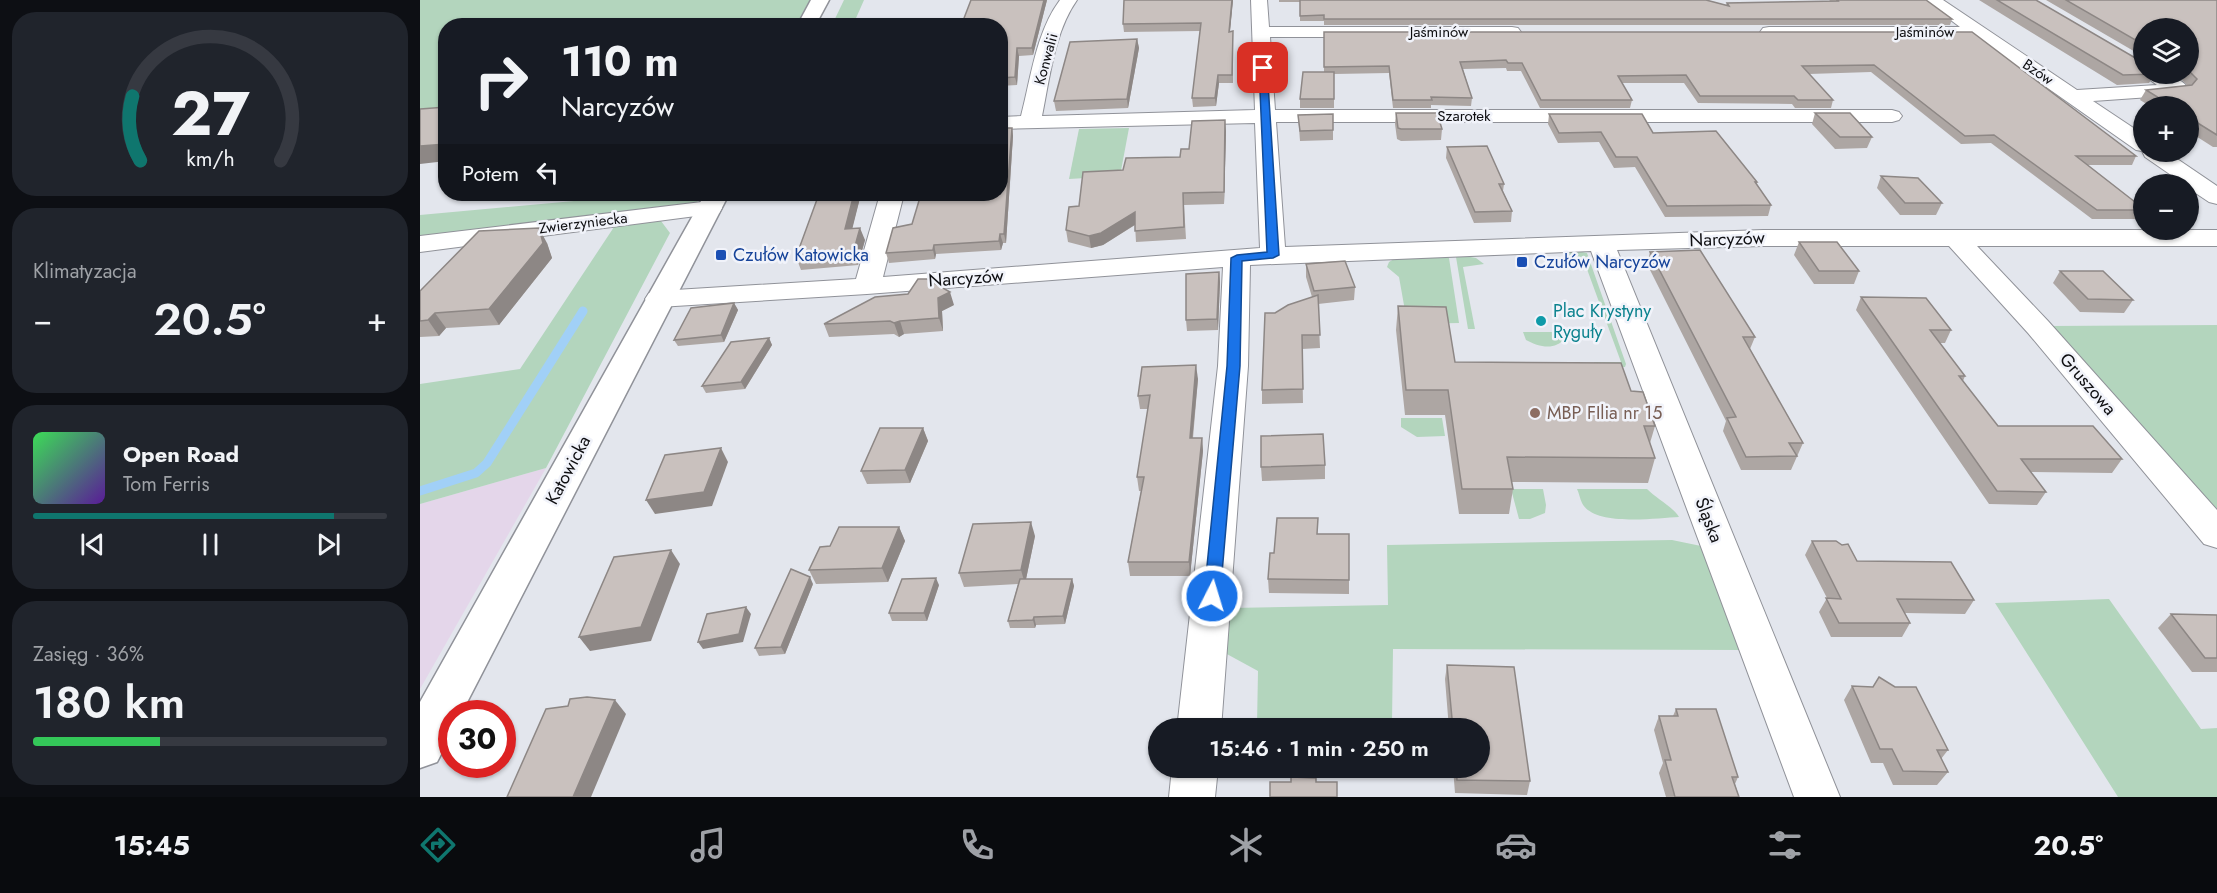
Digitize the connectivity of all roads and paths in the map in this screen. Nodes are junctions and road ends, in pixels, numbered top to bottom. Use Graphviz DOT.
graph roads {
  1 [pos="820,0"];
  2 [pos="1069,0"];
  3 [pos="1259,0"];
  4 [pos="1932,0"];
  5 [pos="810,18"];
  6 [pos="1261,32"];
  7 [pos="1525,32"];
  8 [pos="1748,32"];
  9 [pos="1978,32"];
  10 [pos="2170,84"];
  11 [pos="2075,96"];
  12 [pos="1265,116"];
  13 [pos="1893,116"];
  14 [pos="1030,122"];
  15 [pos="1008,123"];
  16 [pos="2133,136"];
  17 [pos="2167,162"];
  18 [pos="2217,197"];
  19 [pos="714,201"];
  20 [pos="890,201"];
  21 [pos="1956,238"];
  22 [pos="2217,238"];
  23 [pos="1601,243"];
  24 [pos="420,244"];
  25 [pos="1273,255"];
  26 [pos="1237,258"];
  27 [pos="867,286"];
  28 [pos="659,299"];
  29 [pos="2217,534"];
  30 [pos="1200,718"];
  31 [pos="420,747"];
  32 [pos="1194,778"];
  33 [pos="1192,797"];
  34 [pos="1817,797"];
  1 -- 5 [label="main road"];
  2 -- 14 [label="street, Konwalii"];
  3 -- 6 [label="street"];
  4 -- 9 [label="street, Bzów"];
  6 -- 7 [label="street, Jaśminów"];
  6 -- 12 [label="street"];
  8 -- 9 [label="street, Jaśminów"];
  9 -- 11 [label="street, Bzów"];
  10 -- 11 [label="street"];
  11 -- 16 [label="street, Bzów"];
  12 -- 13 [label="street, Szarotek"];
  12 -- 14 [label="street, Szarotek"];
  12 -- 25 [label="street"];
  14 -- 15 [label="street, Szarotek"];
  17 -- 18 [label="street"];
  19 -- 24 [label="street, Zwierzyniecka"];
  19 -- 28 [label="main road, Katowicka"];
  20 -- 27 [label="street"];
  21 -- 22 [label="street, Narcyzów"];
  21 -- 23 [label="street, Narcyzów"];
  21 -- 29 [label="street, Gruszowa"];
  23 -- 25 [label="street, Narcyzów"];
  23 -- 34 [label="street, Śląska"];
  25 -- 26 [label="street, Narcyzów"];
  26 -- 27 [label="street, Narcyzów"];
  26 -- 30 [label="street"];
  27 -- 28 [label="street, Narcyzów"];
  28 -- 31 [label="main road, Katowicka"];
  32 -- 33 [label="street"];
}
